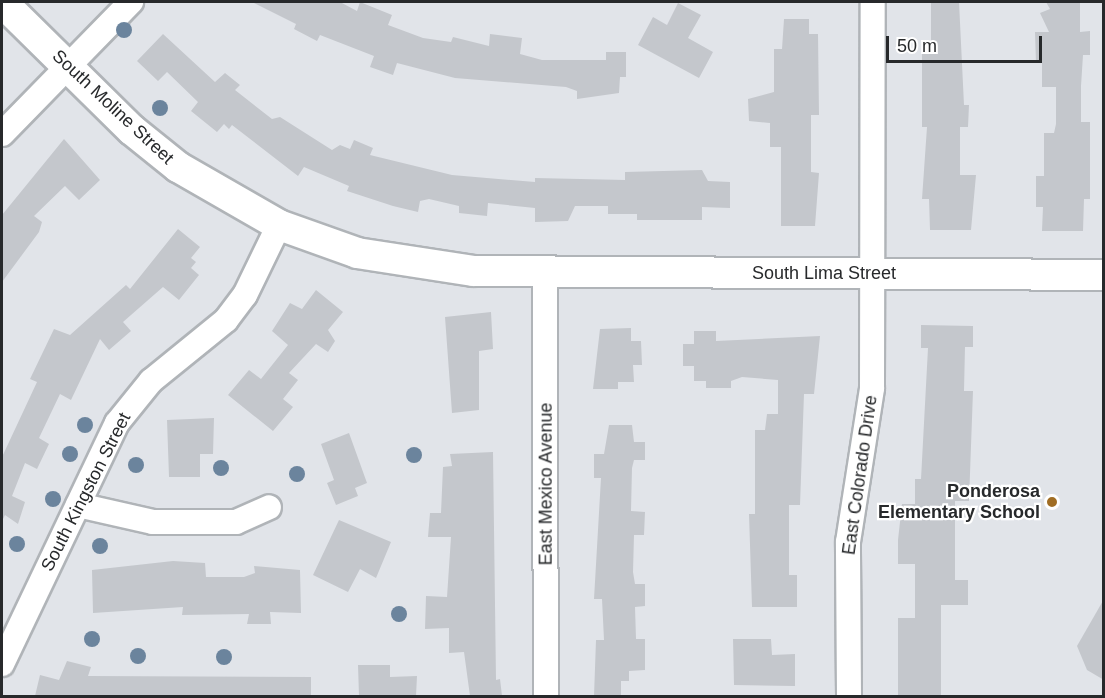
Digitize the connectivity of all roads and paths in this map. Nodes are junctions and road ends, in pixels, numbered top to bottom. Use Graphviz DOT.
graph roads {
  1 [pos="2,2"];
  2 [pos="131,2"];
  3 [pos="873,2"];
  4 [pos="67,66"];
  5 [pos="2,134"];
  6 [pos="279,225"];
  7 [pos="545,272"];
  8 [pos="872,273"];
  9 [pos="1104,275"];
  10 [pos="78,505"];
  11 [pos="269,507"];
  12 [pos="2,664"];
  13 [pos="546,696"];
  14 [pos="849,696"];
  1 -- 4 [label="street, South Moline Street"];
  2 -- 4 [label="street"];
  3 -- 8 [label="street, East Colorado Drive"];
  4 -- 5 [label="street"];
  4 -- 6 [label="street, South Moline Street"];
  6 -- 7 [label="street, South Moline Street"];
  6 -- 10 [label="street, South Kingston Street"];
  7 -- 8 [label="street, South Lima Street"];
  7 -- 13 [label="street, East Mexico Avenue"];
  8 -- 9 [label="street, South Lima Street"];
  8 -- 14 [label="street, East Colorado Drive"];
  10 -- 11 [label="street"];
  10 -- 12 [label="street, South Kingston Street"];
}
